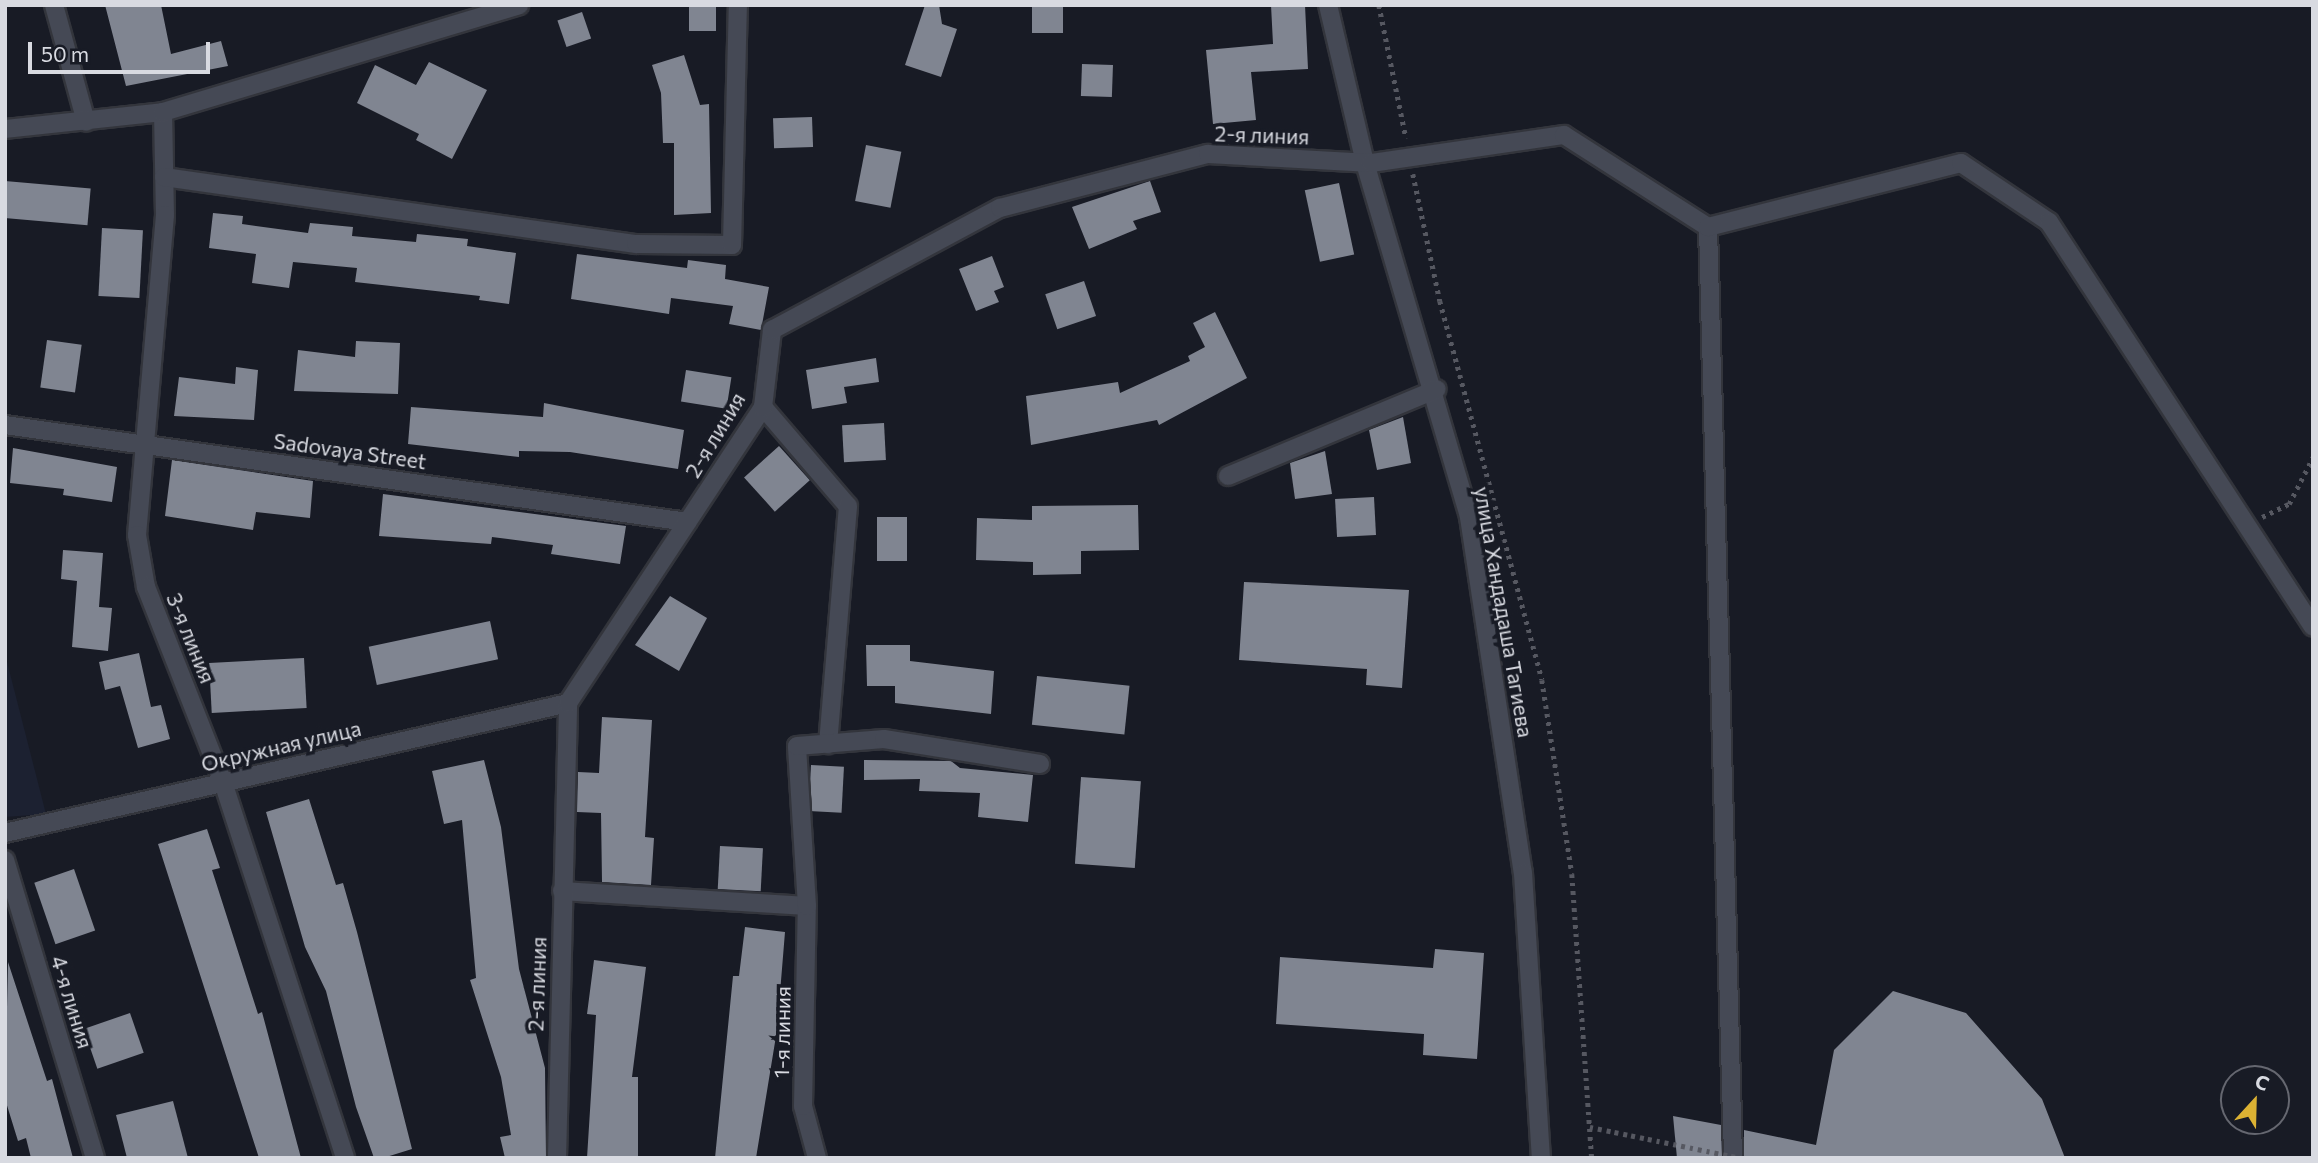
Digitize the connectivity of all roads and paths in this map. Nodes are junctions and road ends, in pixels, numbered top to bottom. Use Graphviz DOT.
graph roads {
  1 [pos="54,5"];
  2 [pos="519,5"];
  3 [pos="738,5"];
  4 [pos="1330,5"];
  5 [pos="1379,5"];
  6 [pos="163,112"];
  7 [pos="86,122"];
  8 [pos="5,129"];
  9 [pos="1410,158"];
  10 [pos="1368,163"];
  11 [pos="164,177"];
  12 [pos="1708,227"];
  13 [pos="1435,390"];
  14 [pos="763,407"];
  15 [pos="5,425"];
  16 [pos="148,444"];
  17 [pos="2313,457"];
  18 [pos="1228,475"];
  19 [pos="687,522"];
  20 [pos="2245,525"];
  21 [pos="2313,627"];
  22 [pos="568,703"];
  23 [pos="828,744"];
  24 [pos="1040,764"];
  25 [pos="223,782"];
  26 [pos="5,833"];
  27 [pos="5,860"];
  28 [pos="562,891"];
  29 [pos="807,906"];
  30 [pos="1590,1127"];
  31 [pos="96,1158"];
  32 [pos="345,1158"];
  33 [pos="557,1158"];
  34 [pos="817,1158"];
  35 [pos="1544,1158"];
  36 [pos="1592,1158"];
  37 [pos="1733,1158"];
  38 [pos="1741,1158"];
  1 -- 7 [label="street"];
  2 -- 6 [label="street"];
  3 -- 11 [label="street"];
  4 -- 10 [label="street, улица Хандадаша Тагиева"];
  5 -- 9 [label="path"];
  6 -- 7 [label="street"];
  6 -- 11 [label="street, 3-я линия"];
  7 -- 8 [label="street"];
  9 -- 10 [label="street"];
  9 -- 12 [label="street"];
  9 -- 30 [label="path"];
  10 -- 13 [label="street, улица Хандадаша Тагиева"];
  10 -- 14 [label="street, 2-я линия"];
  11 -- 16 [label="street, 3-я линия"];
  12 -- 20 [label="street"];
  12 -- 37 [label="street"];
  13 -- 18 [label="street"];
  13 -- 35 [label="street, улица Хандадаша Тагиева"];
  14 -- 19 [label="street, 2-я линия"];
  14 -- 23 [label="street"];
  15 -- 16 [label="street, Sadovaya Street"];
  16 -- 19 [label="street, Sadovaya Street"];
  16 -- 25 [label="street, 3-я линия"];
  17 -- 20 [label="path"];
  19 -- 22 [label="street, 2-я линия"];
  20 -- 21 [label="street"];
  22 -- 25 [label="street, Окружная улица"];
  22 -- 28 [label="street, 2-я линия"];
  23 -- 24 [label="street"];
  23 -- 29 [label="street, 1-я линия"];
  25 -- 26 [label="street, Окружная улица"];
  25 -- 32 [label="street, 3-я линия"];
  27 -- 31 [label="street, 4-я линия"];
  28 -- 29 [label="street"];
  28 -- 33 [label="street, 2-я линия"];
  29 -- 34 [label="street, 1-я линия"];
  30 -- 36 [label="path"];
  30 -- 38 [label="path, bridge"];
}
